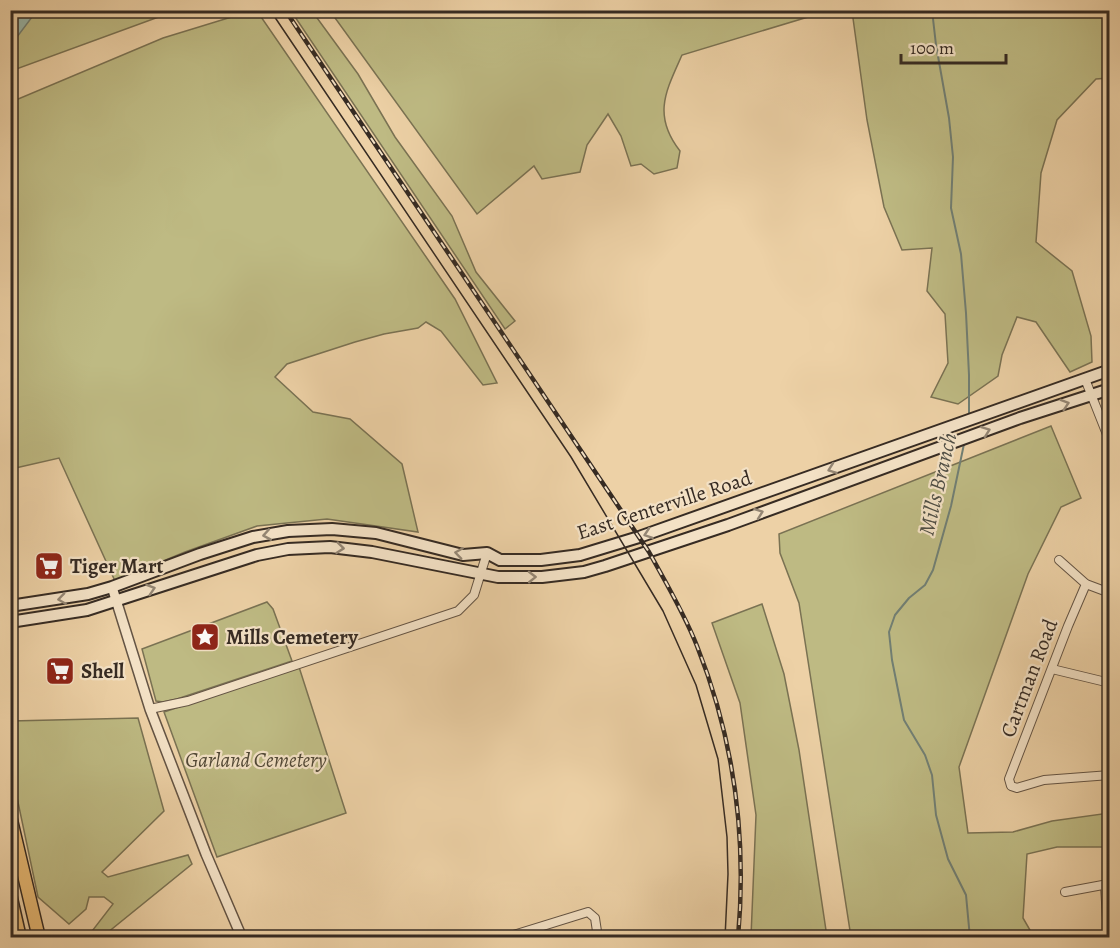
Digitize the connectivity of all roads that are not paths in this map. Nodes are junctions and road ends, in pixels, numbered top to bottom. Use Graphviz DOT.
graph roads {
  1 [pos="1110,370"];
  2 [pos="1085,379"];
  3 [pos="1110,389"];
  4 [pos="1091,395"];
  5 [pos="1110,442"];
  6 [pos="851,462"];
  7 [pos="857,478"];
  8 [pos="722,508"];
  9 [pos="728,525"];
  10 [pos="487,553"];
  11 [pos="558,558"];
  12 [pos="1059,560"];
  13 [pos="565,574"];
  14 [pos="480,575"];
  15 [pos="1086,584"];
  16 [pos="112,587"];
  17 [pos="1110,593"];
  18 [pos="116,601"];
  19 [pos="10,606"];
  20 [pos="10,622"];
  21 [pos="1052,669"];
  22 [pos="1110,683"];
  23 [pos="150,709"];
  24 [pos="1110,775"];
  25 [pos="10,816"];
  26 [pos="1107,884"];
  27 [pos="1065,892"];
  28 [pos="10,894"];
  29 [pos="20,938"];
  30 [pos="39,938"];
  31 [pos="242,938"];
  32 [pos="504,938"];
  33 [pos="598,938"];
  34 [pos="1108,938"];
  1 -- 2 [label="main road, East Centerville Road"];
  2 -- 4 [label="street"];
  2 -- 6 [label="main road, East Centerville Road"];
  3 -- 4 [label="main road, East Centerville Road"];
  4 -- 5 [label="street"];
  7 -- 4 [label="main road, East Centerville Road, one-way"];
  6 -- 7 [label="main road"];
  6 -- 8 [label="main road, East Centerville Road, one-way"];
  9 -- 7 [label="main road, East Centerville Road, one-way"];
  8 -- 9 [label="main road"];
  8 -- 11 [label="main road, East Centerville Road, one-way"];
  9 -- 13 [label="main road, East Centerville Road"];
  10 -- 11 [label="main road, East Centerville Road"];
  10 -- 14 [label="street"];
  10 -- 16 [label="main road, East Centerville Road, one-way"];
  11 -- 13 [label="main road"];
  12 -- 15 [label="street"];
  14 -- 13 [label="main road, East Centerville Road, one-way"];
  18 -- 14 [label="main road, East Centerville Road, one-way"];
  14 -- 23 [label="street"];
  15 -- 17 [label="street"];
  15 -- 21 [label="street, Cartman Road"];
  16 -- 18 [label="street"];
  16 -- 19 [label="main road, East Centerville Road, one-way"];
  18 -- 20 [label="main road, East Centerville Road"];
  18 -- 23 [label="street"];
  21 -- 22 [label="street"];
  21 -- 24 [label="street, Cartman Road"];
  23 -- 31 [label="street"];
  25 -- 30 [label="main road"];
  26 -- 27 [label="street"];
  26 -- 34 [label="street"];
  28 -- 29 [label="main road"];
  32 -- 33 [label="street"];
}
